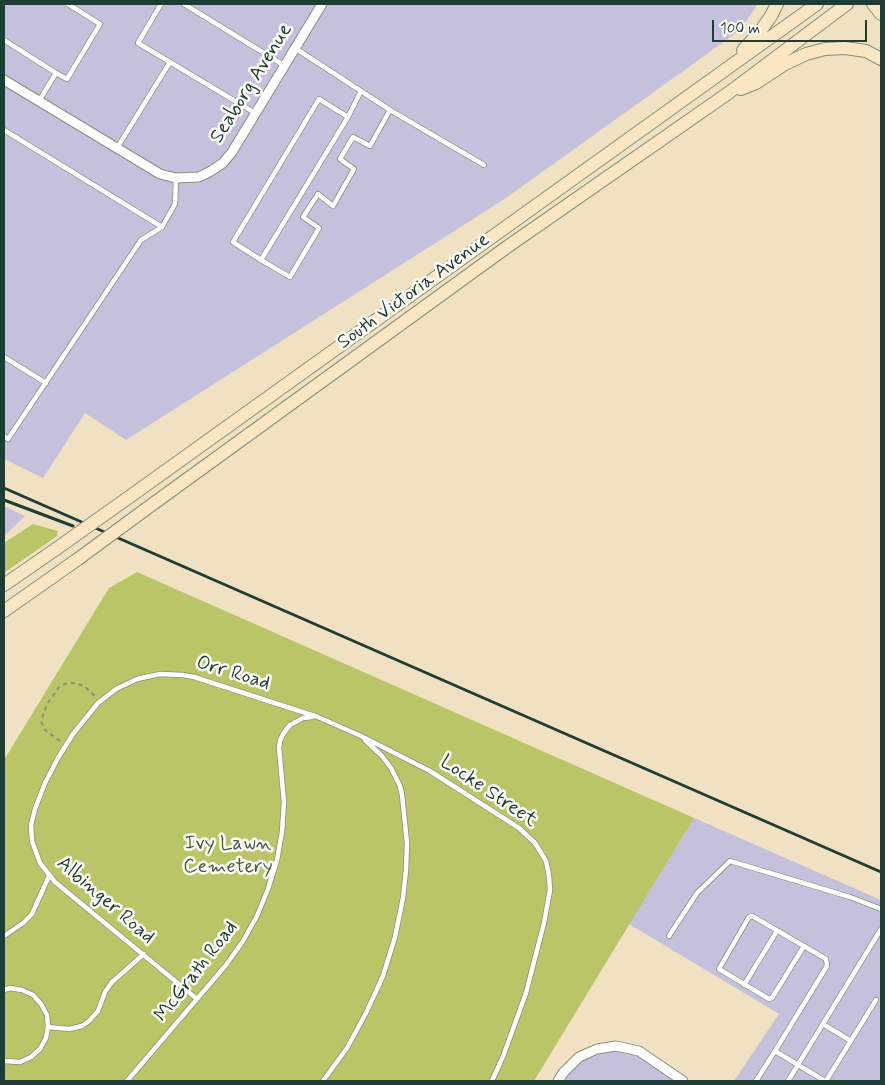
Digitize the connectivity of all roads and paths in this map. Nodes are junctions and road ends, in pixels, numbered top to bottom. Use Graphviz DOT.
graph roads {
  1 [pos="68,4"];
  2 [pos="161,4"];
  3 [pos="184,4"];
  4 [pos="321,4"];
  5 [pos="777,4"];
  6 [pos="817,4"];
  7 [pos="847,4"];
  8 [pos="873,4"];
  9 [pos="881,14"];
  10 [pos="4,40"];
  11 [pos="295,48"];
  12 [pos="881,59"];
  13 [pos="170,62"];
  14 [pos="285,66"];
  15 [pos="724,70"];
  16 [pos="56,73"];
  17 [pos="5,83"];
  18 [pos="361,91"];
  19 [pos="727,94"];
  20 [pos="39,101"];
  21 [pos="390,110"];
  22 [pos="256,113"];
  23 [pos="348,117"];
  24 [pos="4,130"];
  25 [pos="119,150"];
  26 [pos="484,165"];
  27 [pos="176,178"];
  28 [pos="162,227"];
  29 [pos="262,260"];
  30 [pos="4,357"];
  31 [pos="46,383"];
  32 [pos="4,436"];
  33 [pos="4,585"];
  34 [pos="4,611"];
  35 [pos="99,702"];
  36 [pos="318,717"];
  37 [pos="361,736"];
  38 [pos="66,745"];
  39 [pos="49,876"];
  40 [pos="881,909"];
  41 [pos="881,929"];
  42 [pos="777,931"];
  43 [pos="4,936"];
  44 [pos="669,936"];
  45 [pos="804,946"];
  46 [pos="144,954"];
  47 [pos="744,985"];
  48 [pos="4,990"];
  49 [pos="197,999"];
  50 [pos="876,1000"];
  51 [pos="823,1024"];
  52 [pos="48,1026"];
  53 [pos="850,1041"];
  54 [pos="775,1051"];
  55 [pos="4,1062"];
  56 [pos="798,1065"];
  57 [pos="127,1081"];
  58 [pos="323,1081"];
  59 [pos="492,1081"];
  60 [pos="558,1081"];
  61 [pos="683,1081"];
  62 [pos="756,1081"];
  63 [pos="788,1081"];
  64 [pos="825,1081"];
  1 -- 16 [label="lane"];
  2 -- 13 [label="lane"];
  3 -- 14 [label="lane"];
  4 -- 11 [label="street, Seaborg Avenue"];
  5 -- 15 [label="main road"];
  6 -- 15 [label="main road, South Victoria Avenue"];
  7 -- 19 [label="main road, South Victoria Avenue"];
  8 -- 9 [label="main road"];
  10 -- 16 [label="lane"];
  11 -- 14 [label="street, Seaborg Avenue"];
  11 -- 18 [label="lane"];
  12 -- 19 [label="main road"];
  13 -- 22 [label="lane"];
  13 -- 25 [label="lane"];
  14 -- 22 [label="street, Seaborg Avenue"];
  15 -- 33 [label="main road, South Victoria Avenue, bridge"];
  16 -- 20 [label="lane"];
  17 -- 20 [label="street, Seaborg Avenue"];
  18 -- 21 [label="lane"];
  18 -- 23 [label="lane"];
  19 -- 34 [label="main road, South Victoria Avenue, bridge"];
  20 -- 25 [label="street, Seaborg Avenue"];
  21 -- 26 [label="lane"];
  21 -- 29 [label="lane"];
  22 -- 27 [label="street, Seaborg Avenue"];
  23 -- 29 [label="lane"];
  23 -- 29 [label="lane"];
  24 -- 28 [label="lane"];
  25 -- 27 [label="street, Seaborg Avenue"];
  27 -- 28 [label="lane"];
  28 -- 31 [label="lane"];
  30 -- 31 [label="lane"];
  31 -- 32 [label="lane"];
  35 -- 36 [label="lane, Orr Road"];
  35 -- 38 [label="lane, Albinger Road"];
  35 -- 38 [label="path"];
  36 -- 37 [label="lane, Orr Road"];
  36 -- 49 [label="lane, McGrath Road"];
  37 -- 58 [label="lane"];
  37 -- 59 [label="lane, Locke Street"];
  38 -- 39 [label="lane, Albinger Road"];
  39 -- 43 [label="lane"];
  39 -- 46 [label="lane, Albinger Road"];
  40 -- 44 [label="lane"];
  41 -- 51 [label="lane"];
  42 -- 45 [label="lane"];
  42 -- 47 [label="lane"];
  42 -- 47 [label="lane"];
  45 -- 47 [label="lane"];
  45 -- 54 [label="lane"];
  46 -- 49 [label="lane, Albinger Road"];
  46 -- 52 [label="lane"];
  48 -- 52 [label="lane"];
  49 -- 57 [label="lane, McGrath Road"];
  50 -- 53 [label="lane"];
  51 -- 53 [label="lane"];
  51 -- 56 [label="lane"];
  52 -- 55 [label="lane"];
  53 -- 64 [label="lane"];
  54 -- 56 [label="lane"];
  54 -- 62 [label="lane"];
  56 -- 63 [label="lane"];
  56 -- 64 [label="lane"];
  60 -- 61 [label="street"];
}
